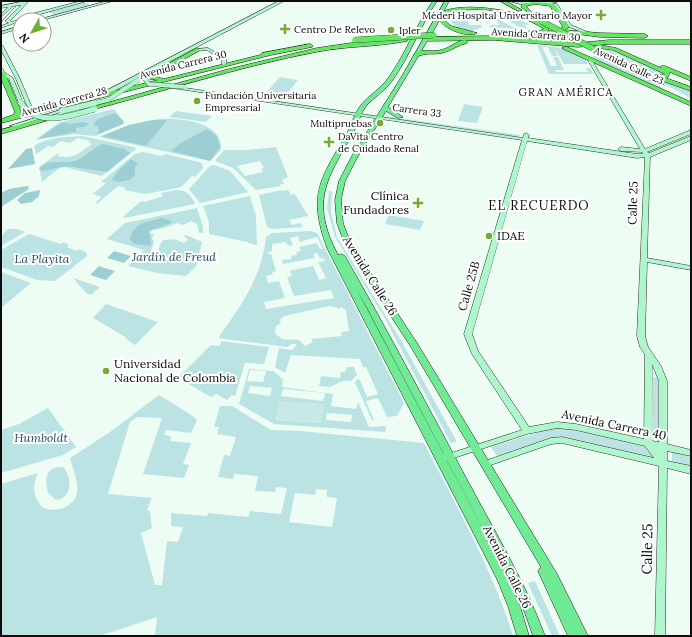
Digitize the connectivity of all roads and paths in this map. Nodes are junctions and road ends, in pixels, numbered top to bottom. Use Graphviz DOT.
graph roads {
  1 [pos="85,1"];
  2 [pos="111,1"];
  3 [pos="282,1"];
  4 [pos="290,1"];
  5 [pos="431,1"];
  6 [pos="436,1"];
  7 [pos="447,1"];
  8 [pos="451,1"];
  9 [pos="501,1"];
  10 [pos="506,1"];
  11 [pos="511,1"];
  12 [pos="542,1"];
  13 [pos="560,1"];
  14 [pos="19,3"];
  15 [pos="1,7"];
  16 [pos="428,11"];
  17 [pos="13,12"];
  18 [pos="47,12"];
  19 [pos="530,13"];
  20 [pos="12,14"];
  21 [pos="440,15"];
  22 [pos="1,16"];
  23 [pos="521,16"];
  24 [pos="52,17"];
  25 [pos="542,21"];
  26 [pos="12,22"];
  27 [pos="12,22"];
  28 [pos="566,23"];
  29 [pos="1,28"];
  30 [pos="12,30"];
  31 [pos="558,32"];
  32 [pos="1,33"];
  33 [pos="506,33"];
  34 [pos="537,33"];
  35 [pos="588,33"];
  36 [pos="485,35"];
  37 [pos="631,36"];
  38 [pos="453,37"];
  39 [pos="691,37"];
  40 [pos="466,38"];
  41 [pos="428,40"];
  42 [pos="357,42"];
  43 [pos="504,42"];
  44 [pos="629,42"];
  45 [pos="691,42"];
  46 [pos="619,43"];
  47 [pos="318,45"];
  48 [pos="558,46"];
  49 [pos="1,47"];
  50 [pos="408,47"];
  51 [pos="587,48"];
  52 [pos="197,50"];
  53 [pos="416,54"];
  54 [pos="1,57"];
  55 [pos="588,57"];
  56 [pos="283,58"];
  57 [pos="224,64"];
  58 [pos="606,65"];
  59 [pos="216,67"];
  60 [pos="594,67"];
  61 [pos="230,70"];
  62 [pos="669,70"];
  63 [pos="2,72"];
  64 [pos="188,72"];
  65 [pos="147,74"];
  66 [pos="15,75"];
  67 [pos="655,78"];
  68 [pos="161,79"];
  69 [pos="691,79"];
  70 [pos="691,82"];
  71 [pos="170,87"];
  72 [pos="691,89"];
  73 [pos="100,95"];
  74 [pos="690,102"];
  75 [pos="385,107"];
  76 [pos="55,108"];
  77 [pos="45,110"];
  78 [pos="359,113"];
  79 [pos="380,116"];
  80 [pos="400,117"];
  81 [pos="1,121"];
  82 [pos="11,122"];
  83 [pos="1,129"];
  84 [pos="1,132"];
  85 [pos="691,132"];
  86 [pos="525,137"];
  87 [pos="691,138"];
  88 [pos="638,142"];
  89 [pos="653,147"];
  90 [pos="662,150"];
  91 [pos="642,151"];
  92 [pos="647,156"];
  93 [pos="644,259"];
  94 [pos="691,268"];
  95 [pos="648,354"];
  96 [pos="527,431"];
  97 [pos="648,444"];
  98 [pos="663,447"];
  99 [pos="475,448"];
  100 [pos="691,453"];
  101 [pos="445,458"];
  102 [pos="485,464"];
  103 [pos="663,464"];
  104 [pos="691,470"];
  105 [pos="532,543"];
  106 [pos="523,636"];
  107 [pos="539,636"];
  108 [pos="574,636"];
  109 [pos="582,636"];
  110 [pos="660,636"];
  1 -- 18 [label="main road"];
  2 -- 24 [label="main road"];
  3 -- 73 [label="main road, Avenida Carrera 28"];
  4 -- 52 [label="main road, Avenida Carrera 28"];
  5 -- 16 [label="main road"];
  6 -- 16 [label="main road, Avenida Calle 26"];
  7 -- 21 [label="main road, Avenida Calle 26"];
  8 -- 21 [label="main road"];
  9 -- 23 [label="highway"];
  9 -- 25 [label="highway"];
  10 -- 19 [label="highway"];
  11 -- 12 [label="main road"];
  12 -- 13 [label="main road"];
  12 -- 28 [label="main road"];
  13 -- 28 [label="main road"];
  14 -- 15 [label="main road"];
  14 -- 17 [label="main road"];
  14 -- 22 [label="main road"];
  16 -- 50 [label="main road, Avenida Calle 26"];
  19 -- 25 [label="highway"];
  19 -- 28 [label="highway"];
  20 -- 26 [label="main road"];
  21 -- 23 [label="highway"];
  21 -- 33 [label="highway"];
  21 -- 41 [label="main road, Avenida Calle 26"];
  23 -- 34 [label="highway"];
  25 -- 67 [label="highway, Avenida Calle 23, bridge"];
  27 -- 29 [label="main road"];
  28 -- 31 [label="highway"];
  28 -- 35 [label="main road"];
  30 -- 32 [label="main road"];
  31 -- 34 [label="highway, Avenida Carrera 30"];
  31 -- 35 [label="highway, Avenida Carrera 30"];
  33 -- 34 [label="highway, Avenida Carrera 30"];
  33 -- 36 [label="highway, Avenida Carrera 30"];
  35 -- 37 [label="highway, Avenida Carrera 30"];
  36 -- 37 [label="highway, Avenida Carrera 30"];
  36 -- 38 [label="highway, Avenida Carrera 30"];
  37 -- 39 [label="highway, Avenida Carrera 30"];
  38 -- 40 [label="highway, Avenida Carrera 30"];
  38 -- 41 [label="highway, Avenida Carrera 30"];
  38 -- 42 [label="highway, Avenida Carrera 30, bridge"];
  40 -- 43 [label="highway, Avenida Carrera 30"];
  40 -- 44 [label="highway, Avenida Carrera 30"];
  41 -- 42 [label="highway, Avenida Carrera 30"];
  41 -- 53 [label="main road, Avenida Calle 26"];
  42 -- 47 [label="highway, Avenida Carrera 30"];
  42 -- 56 [label="highway, Avenida Carrera 30"];
  43 -- 48 [label="highway, Avenida Carrera 30"];
  43 -- 53 [label="highway"];
  44 -- 45 [label="highway, Avenida Carrera 30"];
  44 -- 46 [label="highway, Avenida Carrera 30"];
  46 -- 51 [label="highway, Avenida Carrera 30"];
  46 -- 62 [label="highway, Avenida Calle 23"];
  47 -- 57 [label="highway, Avenida Carrera 30"];
  47 -- 59 [label="highway, Avenida Carrera 30"];
  48 -- 51 [label="highway, Avenida Carrera 30"];
  48 -- 55 [label="highway, Avenida Calle 23"];
  49 -- 66 [label="main road"];
  50 -- 56 [label="highway"];
  50 -- 78 [label="main road, Avenida Calle 26"];
  51 -- 67 [label="highway"];
  52 -- 57 [label="main road"];
  52 -- 65 [label="main road, Avenida Carrera 28"];
  52 -- 68 [label="highway"];
  53 -- 75 [label="main road, Avenida Calle 26"];
  54 -- 66 [label="main road"];
  55 -- 58 [label="highway, Avenida Calle 23"];
  55 -- 60 [label="main road"];
  56 -- 61 [label="highway, Avenida Carrera 30"];
  57 -- 64 [label="highway, Avenida Carrera 30"];
  58 -- 60 [label="main road"];
  58 -- 74 [label="highway, Avenida Calle 23"];
  59 -- 64 [label="highway"];
  59 -- 76 [label="highway, Avenida Carrera 30"];
  60 -- 88 [label="main road"];
  61 -- 71 [label="highway, Avenida Carrera 30"];
  61 -- 82 [label="highway, Avenida Carrera 30"];
  62 -- 69 [label="highway, Avenida Calle 23"];
  62 -- 70 [label="highway"];
  63 -- 71 [label="main road, Avenida Carrera 30, bridge"];
  63 -- 82 [label="highway"];
  64 -- 68 [label="highway, Avenida Carrera 30"];
  65 -- 78 [label="main road, Carrera 33, bridge"];
  65 -- 82 [label="main road, Avenida Carrera 28, bridge"];
  66 -- 77 [label="main road"];
  67 -- 72 [label="highway, Avenida Calle 23"];
  67 -- 74 [label="highway"];
  68 -- 73 [label="highway, Avenida Carrera 30"];
  71 -- 78 [label="main road, Carrera 33"];
  71 -- 84 [label="highway, Avenida Carrera 30"];
  73 -- 76 [label="highway, Avenida Carrera 30"];
  75 -- 79 [label="main road, Avenida Calle 26"];
  75 -- 80 [label="main road"];
  76 -- 77 [label="highway, Avenida Carrera 30"];
  77 -- 82 [label="highway, Avenida Carrera 30"];
  78 -- 79 [label="main road, Carrera 33"];
  78 -- 101 [label="main road, Avenida Calle 26"];
  79 -- 80 [label="main road, Carrera 33"];
  79 -- 86 [label="main road, Carrera 33"];
  79 -- 99 [label="main road, Avenida Calle 26"];
  80 -- 86 [label="main road, Carrera 33"];
  81 -- 82 [label="highway, Avenida Carrera 30"];
  82 -- 83 [label="highway, Avenida Carrera 30"];
  85 -- 89 [label="main road, Carrera 33"];
  86 -- 91 [label="main road, Carrera 33"];
  86 -- 92 [label="main road, Carrera 33"];
  86 -- 96 [label="main road, Calle 25B"];
  87 -- 90 [label="main road, Carrera 33"];
  88 -- 89 [label="main road"];
  88 -- 91 [label="main road"];
  89 -- 90 [label="main road"];
  89 -- 91 [label="main road, Carrera 33"];
  90 -- 92 [label="main road, Carrera 33"];
  91 -- 92 [label="main road"];
  92 -- 93 [label="main road, Calle 25"];
  93 -- 94 [label="main road"];
  93 -- 95 [label="main road, Calle 25"];
  95 -- 97 [label="main road, Calle 25"];
  95 -- 98 [label="main road, Calle 25"];
  96 -- 97 [label="main road, Avenida Carrera 40"];
  96 -- 99 [label="main road, Avenida Carrera 40"];
  97 -- 98 [label="main road, Avenida Carrera 40"];
  97 -- 103 [label="main road"];
  98 -- 100 [label="main road, Avenida Carrera 40"];
  98 -- 103 [label="main road, Calle 25"];
  99 -- 101 [label="main road, Avenida Carrera 40"];
  99 -- 102 [label="main road, Avenida Calle 26"];
  101 -- 106 [label="main road, Avenida Calle 26"];
  101 -- 107 [label="main road, Avenida Calle 26"];
  102 -- 103 [label="main road"];
  102 -- 105 [label="main road, Avenida Calle 26"];
  103 -- 104 [label="main road"];
  103 -- 110 [label="main road, Calle 25"];
  105 -- 108 [label="main road, Avenida Calle 26"];
  105 -- 109 [label="main road, Avenida Calle 26"];
}
